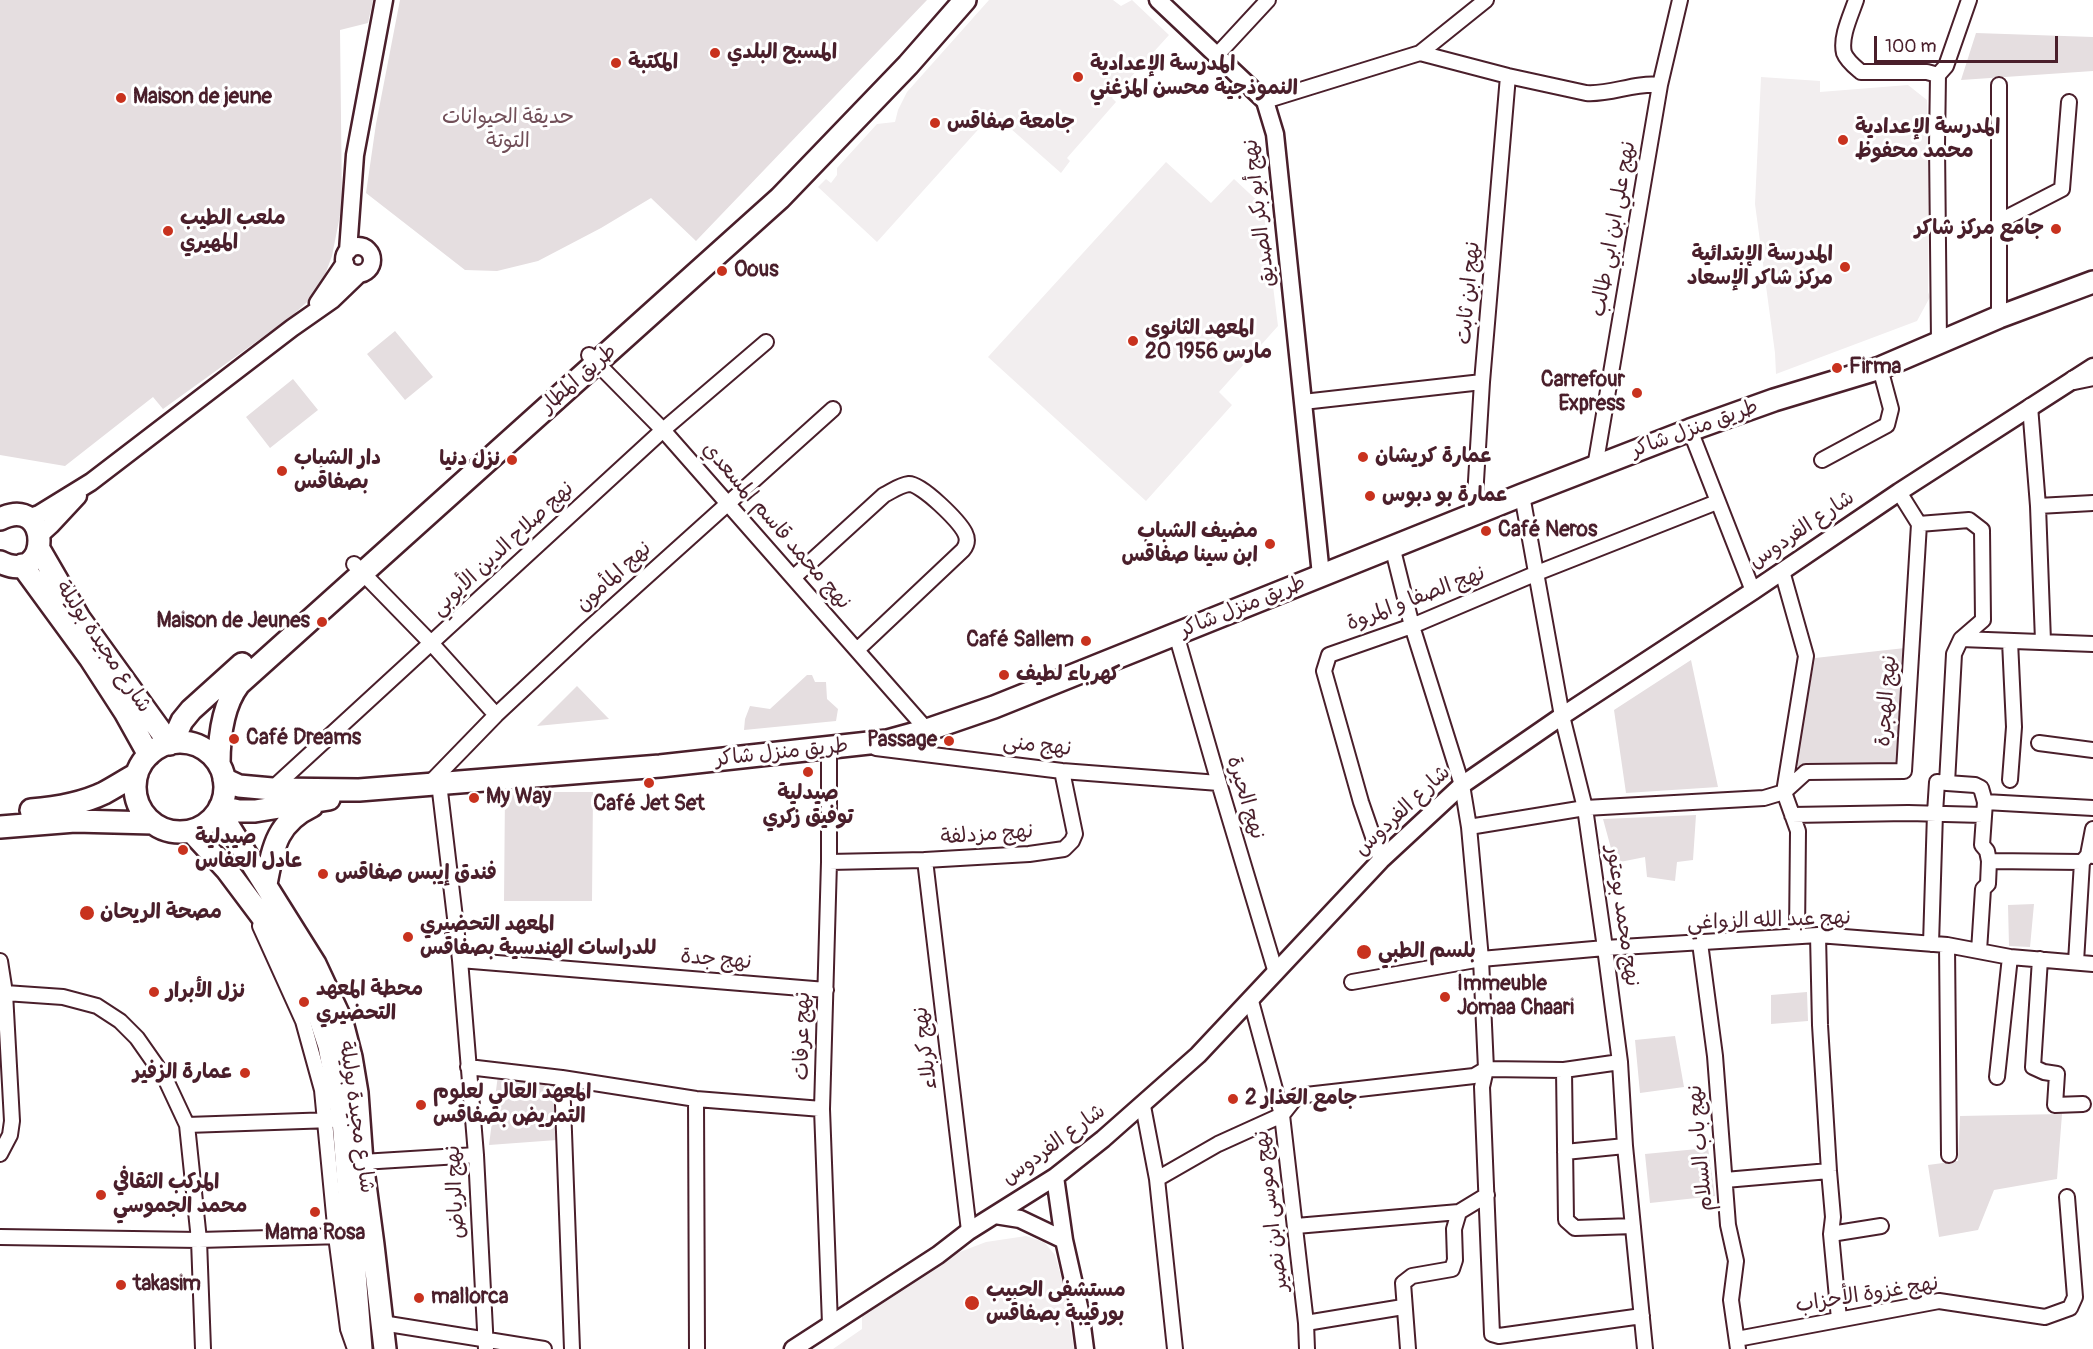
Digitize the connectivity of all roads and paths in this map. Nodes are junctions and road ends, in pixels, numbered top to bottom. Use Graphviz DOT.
graph roads {
  1 [pos="384,0"];
  2 [pos="947,0"];
  3 [pos="965,0"];
  4 [pos="1158,0"];
  5 [pos="1268,0"];
  6 [pos="1486,0"];
  7 [pos="1680,0"];
  8 [pos="1856,0"];
  9 [pos="1969,0"];
  10 [pos="1420,53"];
  11 [pos="1217,55"];
  12 [pos="1938,75"];
  13 [pos="1508,76"];
  14 [pos="1660,85"];
  15 [pos="1999,85"];
  16 [pos="1265,101"];
  17 [pos="2069,102"];
  18 [pos="352,193"];
  19 [pos="2000,221"];
  20 [pos="367,250"];
  21 [pos="346,257"];
  22 [pos="2093,273"];
  23 [pos="359,274"];
  24 [pos="2082,289"];
  25 [pos="311,314"];
  26 [pos="2000,317"];
  27 [pos="766,342"];
  28 [pos="1940,342"];
  29 [pos="593,360"];
  30 [pos="2093,367"];
  31 [pos="1880,368"];
  32 [pos="2093,376"];
  33 [pos="2074,380"];
  34 [pos="1482,382"];
  35 [pos="1304,402"];
  36 [pos="2030,406"];
  37 [pos="833,409"];
  38 [pos="663,430"];
  39 [pos="1690,430"];
  40 [pos="1822,460"];
  41 [pos="1595,467"];
  42 [pos="1899,492"];
  43 [pos="1522,495"];
  44 [pos="1717,502"];
  45 [pos="2093,503"];
  46 [pos="728,504"];
  47 [pos="2038,506"];
  48 [pos="1474,514"];
  49 [pos="20,523"];
  50 [pos="1919,524"];
  51 [pos="1392,546"];
  52 [pos="0,562"];
  53 [pos="22,565"];
  54 [pos="358,568"];
  55 [pos="1782,571"];
  56 [pos="1537,573"];
  57 [pos="1321,576"];
  58 [pos="794,577"];
  59 [pos="1753,591"];
  60 [pos="1412,626"];
  61 [pos="1176,634"];
  62 [pos="1961,639"];
  63 [pos="2010,641"];
  64 [pos="2043,641"];
  65 [pos="432,644"];
  66 [pos="2093,644"];
  67 [pos="858,650"];
  68 [pos="496,716"];
  69 [pos="1562,716"];
  70 [pos="927,730"];
  71 [pos="171,743"];
  72 [pos="2039,743"];
  73 [pos="850,745"];
  74 [pos="829,749"];
  75 [pos="2093,750"];
  76 [pos="149,755"];
  77 [pos="1062,771"];
  78 [pos="221,772"];
  79 [pos="137,774"];
  80 [pos="2010,780"];
  81 [pos="434,783"];
  82 [pos="1219,783"];
  83 [pos="1947,783"];
  84 [pos="1462,785"];
  85 [pos="272,789"];
  86 [pos="359,790"];
  87 [pos="1784,792"];
  88 [pos="322,801"];
  89 [pos="1585,808"];
  90 [pos="2093,808"];
  91 [pos="219,809"];
  92 [pos="1984,809"];
  93 [pos="1935,813"];
  94 [pos="0,814"];
  95 [pos="1792,815"];
  96 [pos="153,824"];
  97 [pos="0,827"];
  98 [pos="1469,827"];
  99 [pos="2093,829"];
  100 [pos="191,831"];
  101 [pos="2088,858"];
  102 [pos="925,860"];
  103 [pos="1381,860"];
  104 [pos="1989,861"];
  105 [pos="829,862"];
  106 [pos="266,884"];
  107 [pos="1818,935"];
  108 [pos="1797,936"];
  109 [pos="1700,944"];
  110 [pos="1931,944"];
  111 [pos="1947,945"];
  112 [pos="1605,948"];
  113 [pos="1978,951"];
  114 [pos="2010,957"];
  115 [pos="1481,959"];
  116 [pos="2040,959"];
  117 [pos="460,960"];
  118 [pos="0,961"];
  119 [pos="2076,962"];
  120 [pos="2093,964"];
  121 [pos="1276,973"];
  122 [pos="1352,982"];
  123 [pos="826,990"];
  124 [pos="5,993"];
  125 [pos="1251,1000"];
  126 [pos="1620,1062"];
  127 [pos="468,1067"];
  128 [pos="1486,1069"];
  129 [pos="1564,1070"];
  130 [pos="1997,1077"];
  131 [pos="562,1078"];
  132 [pos="696,1099"];
  133 [pos="2083,1104"];
  134 [pos="1143,1106"];
  135 [pos="822,1109"];
  136 [pos="1282,1115"];
  137 [pos="334,1120"];
  138 [pos="187,1125"];
  139 [pos="1625,1146"];
  140 [pos="1565,1152"];
  141 [pos="0,1154"];
  142 [pos="476,1155"];
  143 [pos="1949,1155"];
  144 [pos="362,1162"];
  145 [pos="1828,1171"];
  146 [pos="1055,1177"];
  147 [pos="1157,1179"];
  148 [pos="1725,1180"];
  149 [pos="1487,1195"];
  150 [pos="2067,1197"];
  151 [pos="1460,1212"];
  152 [pos="995,1215"];
  153 [pos="1296,1226"];
  154 [pos="1633,1226"];
  155 [pos="1881,1226"];
  156 [pos="969,1231"];
  157 [pos="1831,1234"];
  158 [pos="344,1236"];
  159 [pos="0,1237"];
  160 [pos="199,1240"];
  161 [pos="1064,1240"];
  162 [pos="1403,1307"];
  163 [pos="1642,1316"];
  164 [pos="1839,1319"];
  165 [pos="382,1323"];
  166 [pos="1306,1323"];
  167 [pos="830,1324"];
  168 [pos="485,1344"];
  169 [pos="1738,1344"];
  170 [pos="203,1349"];
  171 [pos="355,1349"];
  172 [pos="361,1349"];
  173 [pos="385,1349"];
  174 [pos="544,1349"];
  175 [pos="572,1349"];
  176 [pos="697,1349"];
  177 [pos="793,1349"];
  178 [pos="1085,1349"];
  179 [pos="1174,1349"];
  180 [pos="1307,1349"];
  181 [pos="1408,1349"];
  182 [pos="1645,1349"];
  1 -- 18 [label="street"];
  2 -- 29 [label="main road, طريق المطار"];
  3 -- 29 [label="main road, طريق المطار"];
  4 -- 11 [label="street, نهج أبو بكر الصديق"];
  5 -- 11 [label="street"];
  6 -- 10 [label="street"];
  7 -- 14 [label="street, نهج علي ابن ابي طالب"];
  8 -- 12 [label="street"];
  9 -- 12 [label="street"];
  10 -- 13 [label="street"];
  10 -- 16 [label="street"];
  11 -- 16 [label="street, نهج أبو بكر الصديق"];
  12 -- 28 [label="street"];
  13 -- 14 [label="street"];
  13 -- 34 [label="street, نهج ابن ثابت"];
  14 -- 41 [label="street, نهج علي ابن ابي طالب"];
  15 -- 19 [label="street"];
  16 -- 35 [label="street, نهج أبو بكر الصديق"];
  17 -- 19 [label="street"];
  18 -- 20 [label="street"];
  18 -- 21 [label="street"];
  19 -- 26 [label="street"];
  20 -- 21 [label="street"];
  20 -- 23 [label="street"];
  21 -- 23 [label="street"];
  21 -- 25 [label="street"];
  22 -- 24 [label="main road, طريق منزل شاكر"];
  23 -- 25 [label="street"];
  24 -- 26 [label="main road, طريق منزل شاكر"];
  25 -- 49 [label="street"];
  26 -- 28 [label="main road, طريق منزل شاكر"];
  27 -- 38 [label="street, نهج صلاح الدين الأيوبي"];
  28 -- 31 [label="main road, طريق منزل شاكر"];
  29 -- 38 [label="street, نهج محمد قاسم المسعدي"];
  29 -- 54 [label="main road, طريق المطار"];
  30 -- 33 [label="street, شارع الفردوس"];
  31 -- 39 [label="main road, طريق منزل شاكر"];
  31 -- 40 [label="street"];
  32 -- 33 [label="main road"];
  33 -- 36 [label="street, شارع الفردوس"];
  34 -- 35 [label="street"];
  34 -- 48 [label="street, نهج ابن ثابت"];
  35 -- 57 [label="street, نهج أبو بكر الصديق"];
  36 -- 42 [label="street, شارع الفردوس"];
  36 -- 47 [label="street"];
  37 -- 46 [label="street, نهج المأمون"];
  38 -- 46 [label="street, نهج محمد قاسم المسعدي"];
  38 -- 65 [label="street, نهج صلاح الدين الأيوبي"];
  39 -- 41 [label="main road, طريق منزل شاكر"];
  39 -- 44 [label="street"];
  41 -- 43 [label="main road, طريق منزل شاكر"];
  42 -- 50 [label="street"];
  42 -- 55 [label="street, شارع الفردوس"];
  43 -- 48 [label="main road, طريق منزل شاكر"];
  43 -- 56 [label="street, نهج محمد بوعتور"];
  44 -- 56 [label="street, نهج الصفا و المروة"];
  44 -- 59 [label="street"];
  45 -- 47 [label="street"];
  46 -- 58 [label="street, نهج محمد قاسم المسعدي"];
  46 -- 68 [label="street, نهج المأمون"];
  47 -- 64 [label="street"];
  48 -- 51 [label="main road, طريق منزل شاكر"];
  49 -- 53 [label="main road"];
  49 -- 71 [label="main road, شارع مجيدة بوليلة"];
  50 -- 62 [label="street"];
  50 -- 87 [label="street, نهج الهجرة"];
  51 -- 57 [label="main road, طريق منزل شاكر"];
  51 -- 60 [label="street"];
  52 -- 53 [label="main road"];
  53 -- 76 [label="main road, شارع مجيدة بوليلة"];
  54 -- 65 [label="street"];
  54 -- 71 [label="main road, طريق المطار"];
  54 -- 78 [label="main road, طريق المطار"];
  55 -- 59 [label="street, شارع الفردوس"];
  55 -- 87 [label="street"];
  56 -- 60 [label="street, نهج الصفا و المروة"];
  56 -- 69 [label="street, نهج محمد بوعتور"];
  57 -- 61 [label="main road, طريق منزل شاكر"];
  58 -- 67 [label="street, نهج محمد قاسم المسعدي"];
  58 -- 67 [label="street"];
  59 -- 69 [label="street, شارع الفردوس"];
  60 -- 84 [label="street"];
  60 -- 103 [label="street, نهج الصفا و المروة"];
  61 -- 70 [label="main road, طريق منزل شاكر"];
  61 -- 82 [label="street, نهج الحيرة"];
  62 -- 63 [label="street"];
  62 -- 83 [label="street"];
  63 -- 64 [label="street"];
  63 -- 80 [label="street"];
  64 -- 66 [label="street"];
  65 -- 68 [label="street"];
  65 -- 85 [label="street, نهج صلاح الدين الأيوبي"];
  67 -- 70 [label="street, نهج محمد قاسم المسعدي"];
  68 -- 81 [label="street, نهج المأمون"];
  69 -- 84 [label="street, شارع الفردوس"];
  69 -- 89 [label="street, نهج محمد بوعتور"];
  70 -- 73 [label="main road, طريق منزل شاكر"];
  71 -- 76 [label="main road"];
  71 -- 78 [label="main road"];
  72 -- 75 [label="street"];
  73 -- 74 [label="main road, طريق منزل شاكر"];
  73 -- 77 [label="street, نهج منى"];
  74 -- 81 [label="main road, طريق منزل شاكر"];
  74 -- 105 [label="street, نهج عرفات"];
  76 -- 79 [label="main road"];
  77 -- 82 [label="street, نهج منى"];
  77 -- 102 [label="street, نهج مزدلفة"];
  78 -- 85 [label="main road, طريق منزل شاكر"];
  78 -- 91 [label="main road"];
  79 -- 94 [label="main road"];
  79 -- 96 [label="main road"];
  81 -- 86 [label="main road, طريق منزل شاكر"];
  81 -- 117 [label="street, نهج الرياض"];
  82 -- 121 [label="street, نهج الحيرة"];
  83 -- 92 [label="street"];
  83 -- 93 [label="street"];
  84 -- 98 [label="street"];
  84 -- 103 [label="street, شارع الفردوس"];
  85 -- 86 [label="main road, طريق منزل شاكر"];
  86 -- 88 [label="main road, طريق منزل شاكر"];
  87 -- 89 [label="street, نهج الهجرة"];
  87 -- 95 [label="street"];
  88 -- 91 [label="main road, طريق منزل شاكر"];
  88 -- 106 [label="main road"];
  89 -- 98 [label="street, نهج الهجرة"];
  89 -- 112 [label="street, نهج محمد بوعتور"];
  90 -- 92 [label="street"];
  91 -- 100 [label="main road"];
  91 -- 106 [label="main road, شارع مجيدة بوليلة"];
  92 -- 93 [label="street"];
  92 -- 104 [label="street"];
  93 -- 95 [label="street"];
  93 -- 110 [label="street"];
  95 -- 108 [label="street"];
  96 -- 97 [label="main road"];
  96 -- 100 [label="main road"];
  98 -- 115 [label="street"];
  99 -- 101 [label="street"];
  100 -- 137 [label="main road, شارع مجيدة بوليلة"];
  101 -- 104 [label="street"];
  101 -- 119 [label="street"];
  102 -- 105 [label="street, نهج مزدلفة"];
  102 -- 156 [label="street, نهج كربلاء"];
  103 -- 121 [label="street, شارع الفردوس"];
  104 -- 113 [label="street"];
  105 -- 123 [label="street, نهج عرفات"];
  106 -- 144 [label="main road, شارع مجيدة بوليلة"];
  107 -- 108 [label="street, نهج عبد الله الزواغي"];
  107 -- 110 [label="street, نهج عبد الله الزواغي"];
  107 -- 145 [label="street"];
  108 -- 109 [label="street, نهج عبد الله الزواغي"];
  109 -- 112 [label="street, نهج عبد الله الزواغي"];
  109 -- 148 [label="street, نهج باب السلام"];
  110 -- 111 [label="street, نهج عبد الله الزواغي"];
  111 -- 113 [label="street, نهج عبد الله الزواغي"];
  111 -- 143 [label="street"];
  112 -- 115 [label="street, نهج عبد الله الزواغي"];
  112 -- 126 [label="street, نهج محمد بوعتور"];
  113 -- 114 [label="street, نهج عبد الله الزواغي"];
  114 -- 116 [label="street, نهج عبد الله الزواغي"];
  114 -- 130 [label="street"];
  115 -- 122 [label="street, نهج عبد الله الزواغي"];
  115 -- 128 [label="street"];
  116 -- 119 [label="street, نهج عبد الله الزواغي"];
  116 -- 133 [label="street"];
  117 -- 123 [label="street, نهج جدة"];
  117 -- 127 [label="street, نهج الرياض"];
  118 -- 124 [label="street"];
  119 -- 120 [label="street, نهج عبد الله الزواغي"];
  121 -- 125 [label="street, شارع الفردوس"];
  123 -- 135 [label="street, نهج عرفات"];
  124 -- 138 [label="street"];
  124 -- 141 [label="street"];
  125 -- 134 [label="street, شارع الفردوس"];
  125 -- 136 [label="street, نهج موسى ابن نصير"];
  126 -- 129 [label="street"];
  126 -- 139 [label="street, نهج محمد بوعتور"];
  127 -- 131 [label="street"];
  127 -- 142 [label="street, نهج الرياض"];
  128 -- 129 [label="street"];
  128 -- 136 [label="street"];
  128 -- 149 [label="street"];
  129 -- 140 [label="street"];
  131 -- 132 [label="street"];
  131 -- 175 [label="street"];
  132 -- 135 [label="street"];
  132 -- 176 [label="street"];
  134 -- 146 [label="street, شارع الفردوس"];
  134 -- 147 [label="street"];
  135 -- 167 [label="street, نهج عرفات"];
  136 -- 147 [label="street"];
  136 -- 153 [label="street, نهج موسى ابن نصير"];
  137 -- 138 [label="street"];
  137 -- 158 [label="main road, شارع مجيدة بوليلة"];
  138 -- 160 [label="street"];
  139 -- 140 [label="street"];
  139 -- 154 [label="street, نهج محمد بوعتور"];
  140 -- 154 [label="street"];
  142 -- 144 [label="street"];
  142 -- 168 [label="street, نهج الرياض"];
  144 -- 165 [label="main road, شارع مجيدة بوليلة"];
  145 -- 148 [label="street"];
  145 -- 157 [label="street"];
  146 -- 152 [label="street, شارع الفردوس"];
  146 -- 161 [label="street"];
  147 -- 179 [label="street"];
  148 -- 169 [label="street, نهج باب السلام"];
  149 -- 151 [label="street"];
  149 -- 163 [label="street"];
  150 -- 164 [label="street, نهج غزوة الأحزاب"];
  151 -- 153 [label="street"];
  151 -- 162 [label="street"];
  152 -- 156 [label="street, شارع الفردوس"];
  152 -- 161 [label="street"];
  153 -- 166 [label="street, نهج موسى ابن نصير"];
  154 -- 163 [label="street, نهج محمد بوعتور"];
  155 -- 157 [label="street"];
  156 -- 167 [label="street, شارع الفردوس"];
  157 -- 164 [label="street"];
  158 -- 160 [label="street"];
  158 -- 171 [label="street, شارع مجيدة بوليلة"];
  158 -- 172 [label="main road, شارع مجيدة بوليلة"];
  159 -- 160 [label="street"];
  160 -- 170 [label="street"];
  161 -- 178 [label="street"];
  162 -- 166 [label="street"];
  162 -- 181 [label="street"];
  163 -- 182 [label="street, نهج محمد بوعتور"];
  164 -- 169 [label="street, نهج غزوة الأحزاب"];
  165 -- 168 [label="street"];
  165 -- 173 [label="main road, شارع مجيدة بوليلة"];
  166 -- 180 [label="street, نهج موسى ابن نصير"];
  167 -- 177 [label="street, شارع الفردوس"];
  168 -- 174 [label="street"];
}
